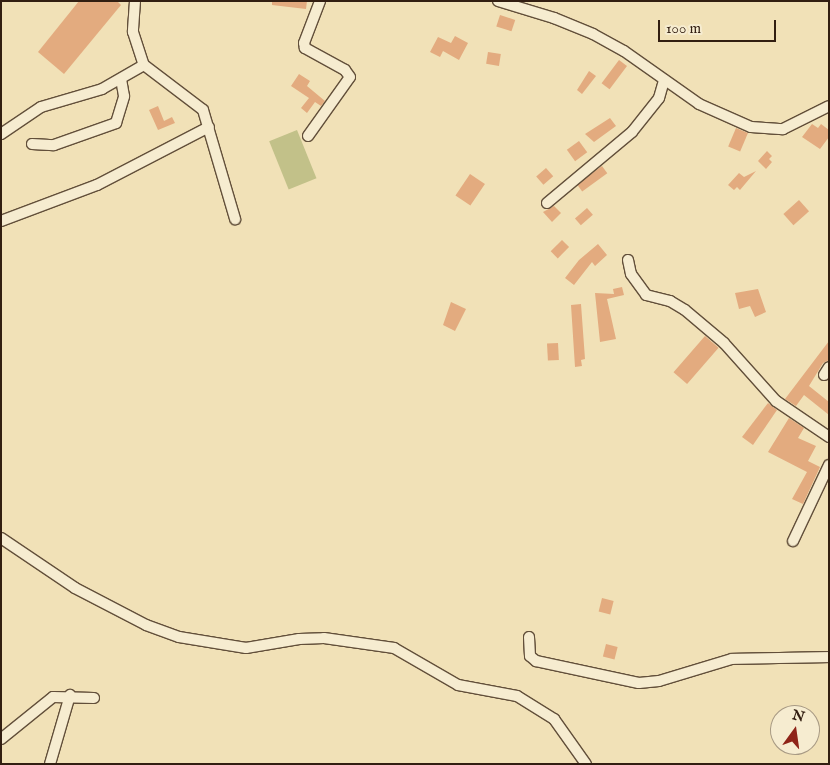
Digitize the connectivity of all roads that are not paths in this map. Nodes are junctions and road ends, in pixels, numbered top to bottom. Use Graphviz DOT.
graph roads {
  1 [pos="135,1"];
  2 [pos="320,1"];
  3 [pos="498,1"];
  4 [pos="510,2"];
  5 [pos="144,65"];
  6 [pos="120,79"];
  7 [pos="664,80"];
  8 [pos="829,106"];
  9 [pos="209,127"];
  10 [pos="1,134"];
  11 [pos="308,136"];
  12 [pos="32,144"];
  13 [pos="547,203"];
  14 [pos="235,219"];
  15 [pos="1,221"];
  16 [pos="628,260"];
  17 [pos="829,437"];
  18 [pos="829,465"];
  19 [pos="1,538"];
  20 [pos="793,541"];
  21 [pos="529,636"];
  22 [pos="829,657"];
  23 [pos="70,695"];
  24 [pos="94,698"];
  25 [pos="1,739"];
  26 [pos="50,764"];
  27 [pos="586,764"];
  1 -- 5 [label="street"];
  2 -- 11 [label="street"];
  3 -- 4 [label="street"];
  4 -- 7 [label="street"];
  5 -- 6 [label="street"];
  5 -- 9 [label="street"];
  6 -- 10 [label="street"];
  6 -- 12 [label="street"];
  7 -- 8 [label="street"];
  7 -- 13 [label="street"];
  9 -- 14 [label="street"];
  9 -- 15 [label="street"];
  16 -- 17 [label="street"];
  18 -- 20 [label="street"];
  19 -- 27 [label="street"];
  21 -- 22 [label="street"];
  23 -- 24 [label="street"];
  23 -- 25 [label="street"];
  23 -- 26 [label="street"];
}
